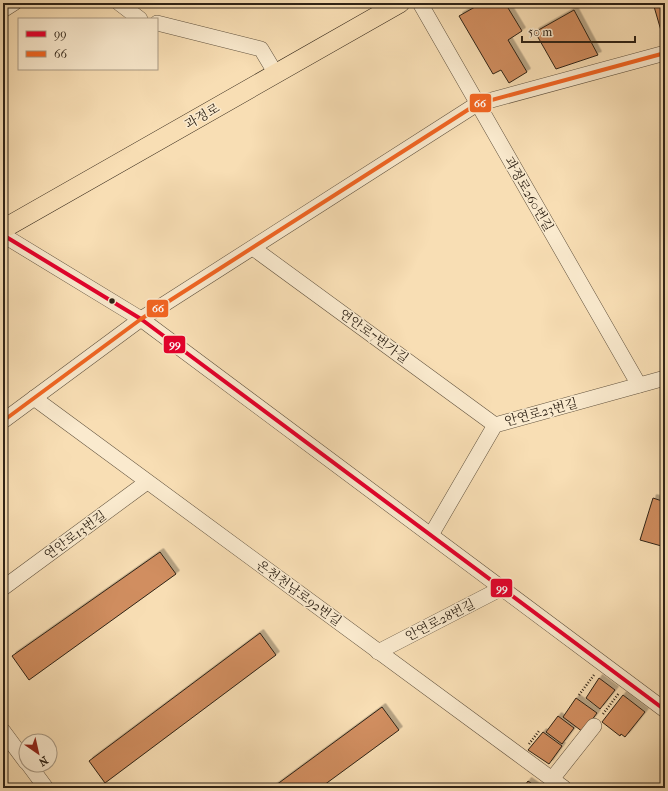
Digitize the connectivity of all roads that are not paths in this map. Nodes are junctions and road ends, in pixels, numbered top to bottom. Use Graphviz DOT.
graph roads {
  1 [pos="14,3"];
  2 [pos="119,3"];
  3 [pos="400,3"];
  4 [pos="420,3"];
  5 [pos="3,10"];
  6 [pos="139,18"];
  7 [pos="158,24"];
  8 [pos="665,53"];
  9 [pos="276,74"];
  10 [pos="477,104"];
  11 [pos="3,229"];
  12 [pos="3,235"];
  13 [pos="253,248"];
  14 [pos="141,319"];
  15 [pos="665,378"];
  16 [pos="640,385"];
  17 [pos="34,398"];
  18 [pos="3,421"];
  19 [pos="495,424"];
  20 [pos="147,482"];
  21 [pos="431,535"];
  22 [pos="3,588"];
  23 [pos="502,588"];
  24 [pos="378,652"];
  25 [pos="665,710"];
  26 [pos="594,726"];
  27 [pos="3,731"];
  28 [pos="18,751"];
  29 [pos="34,773"];
  30 [pos="558,784"];
  31 [pos="46,788"];
  1 -- 5 [label="street"];
  2 -- 6 [label="street"];
  3 -- 9 [label="main road, 과정로"];
  4 -- 10 [label="street, 과정로260번길"];
  7 -- 9 [label="street"];
  8 -- 10 [label="street"];
  9 -- 11 [label="main road, 과정로"];
  10 -- 13 [label="street"];
  10 -- 16 [label="street, 과정로260번길"];
  12 -- 14 [label="street"];
  13 -- 14 [label="street"];
  13 -- 19 [label="street, 연안로7번가길"];
  14 -- 17 [label="street"];
  14 -- 21 [label="street"];
  15 -- 16 [label="street, 안연로23번길"];
  16 -- 19 [label="street, 안연로23번길"];
  17 -- 18 [label="street"];
  17 -- 20 [label="street, 온천천남로92번길"];
  19 -- 21 [label="street, 안연로23번길"];
  20 -- 22 [label="street, 연안로13번길"];
  20 -- 24 [label="street, 온천천남로92번길"];
  21 -- 23 [label="street"];
  23 -- 24 [label="street, 안연로28번길"];
  23 -- 25 [label="street"];
  24 -- 30 [label="street, 온천천남로92번길"];
  26 -- 30 [label="street"];
  27 -- 28 [label="street"];
  29 -- 31 [label="street"];
}
